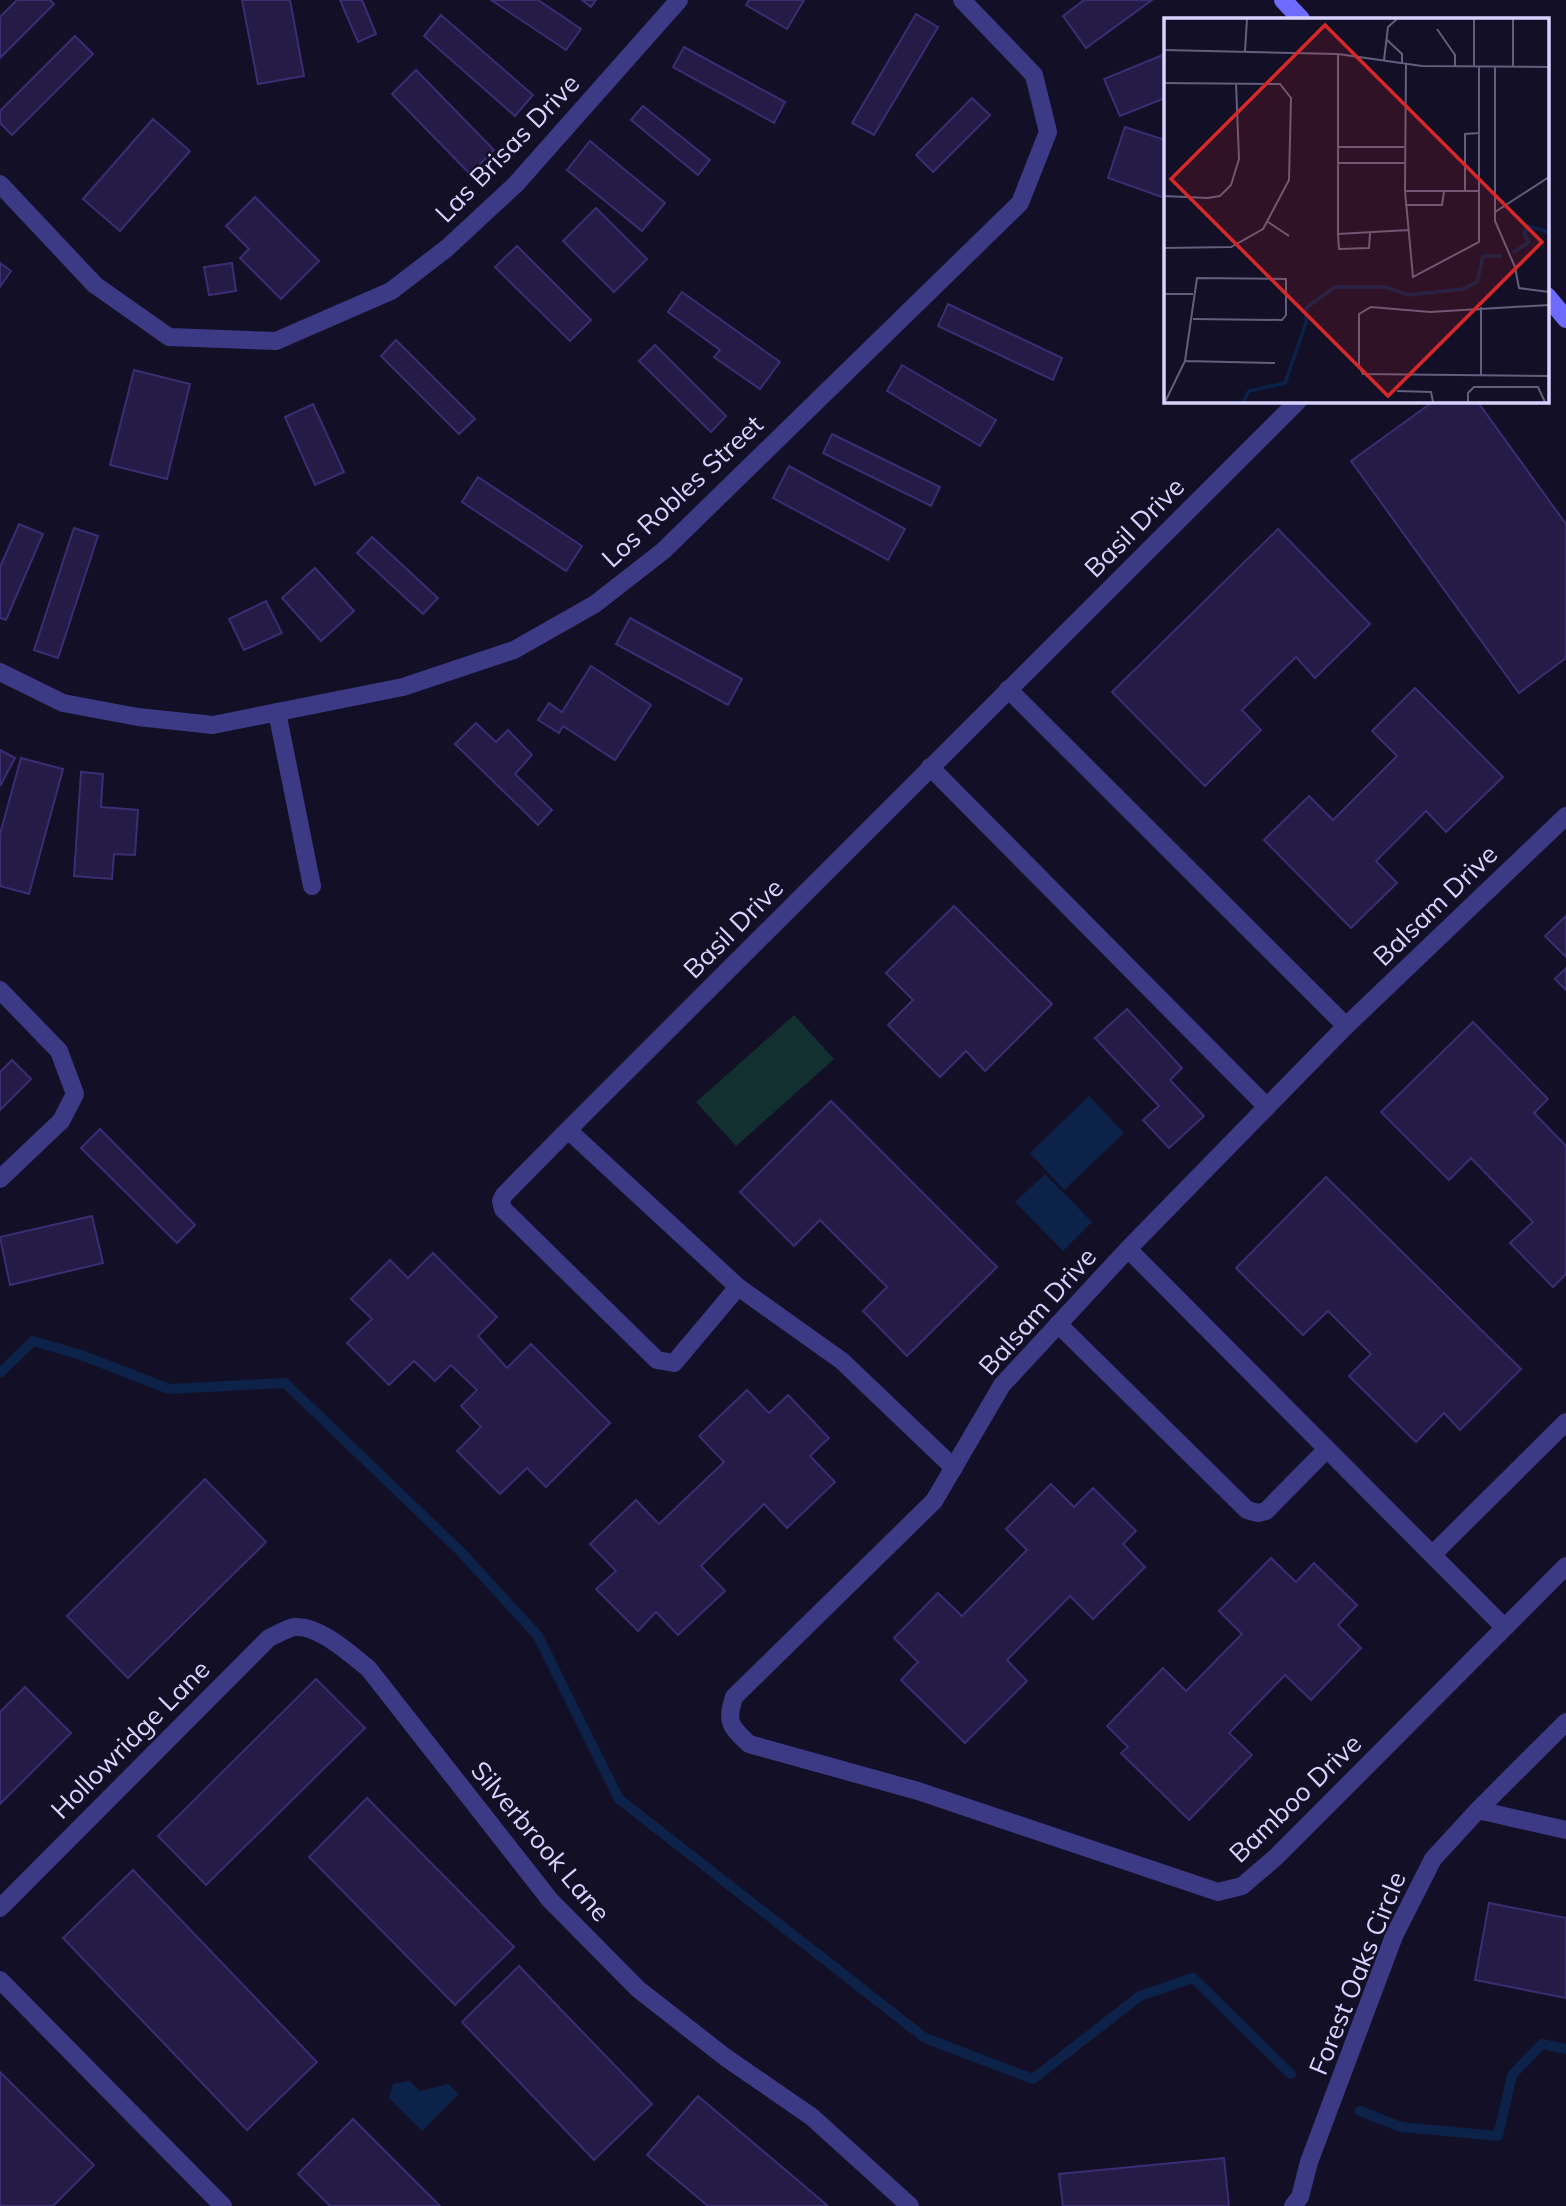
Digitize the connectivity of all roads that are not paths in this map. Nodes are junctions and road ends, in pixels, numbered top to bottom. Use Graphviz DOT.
graph roads {
  1 [pos="679,0"];
  2 [pos="962,0"];
  3 [pos="1283,0"];
  4 [pos="1300,18"];
  5 [pos="0,184"];
  6 [pos="1548,297"];
  7 [pos="1566,319"];
  8 [pos="1297,402"];
  9 [pos="0,672"];
  10 [pos="1008,689"];
  11 [pos="277,712"];
  12 [pos="930,767"];
  13 [pos="1566,816"];
  14 [pos="312,887"];
  15 [pos="0,990"];
  16 [pos="1346,1026"];
  17 [pos="1267,1107"];
  18 [pos="568,1130"];
  19 [pos="0,1179"];
  20 [pos="1128,1248"];
  21 [pos="738,1287"];
  22 [pos="1058,1324"];
  23 [pos="1566,1422"];
  24 [pos="1327,1450"];
  25 [pos="954,1468"];
  26 [pos="1433,1554"];
  27 [pos="1566,1566"];
  28 [pos="1504,1627"];
  29 [pos="309,1630"];
  30 [pos="1566,1723"];
  31 [pos="918,1791"];
  32 [pos="1478,1810"];
  33 [pos="1566,1830"];
  34 [pos="0,1908"];
  35 [pos="0,1980"];
  36 [pos="223,2206"];
  37 [pos="910,2206"];
  38 [pos="1293,2206"];
  1 -- 5 [label="street, Las Brisas Drive"];
  2 -- 11 [label="street, Los Robles Street"];
  3 -- 4 [label="street"];
  6 -- 7 [label="street"];
  8 -- 10 [label="street, Basil Drive"];
  9 -- 11 [label="street, Los Robles Street"];
  10 -- 12 [label="street, Basil Drive"];
  10 -- 16 [label="street"];
  11 -- 14 [label="street"];
  12 -- 17 [label="street"];
  12 -- 18 [label="street, Basil Drive"];
  13 -- 16 [label="street, Balsam Drive"];
  15 -- 19 [label="street"];
  16 -- 17 [label="street, Balsam Drive"];
  17 -- 20 [label="street, Balsam Drive"];
  18 -- 21 [label="street"];
  18 -- 21 [label="street, Basil Drive"];
  20 -- 22 [label="street, Balsam Drive"];
  20 -- 24 [label="street"];
  21 -- 25 [label="street"];
  22 -- 24 [label="street"];
  22 -- 25 [label="street, Balsam Drive"];
  23 -- 26 [label="street"];
  24 -- 26 [label="street"];
  25 -- 31 [label="street, Balsam Drive"];
  26 -- 28 [label="street"];
  27 -- 28 [label="street, Bamboo Drive"];
  28 -- 31 [label="street, Bamboo Drive"];
  29 -- 34 [label="street, Hollowridge Lane"];
  29 -- 37 [label="street, Silverbrook Lane"];
  30 -- 32 [label="street, Forest Oaks Circle"];
  32 -- 33 [label="street"];
  32 -- 38 [label="street, Forest Oaks Circle"];
  35 -- 36 [label="street"];
}
